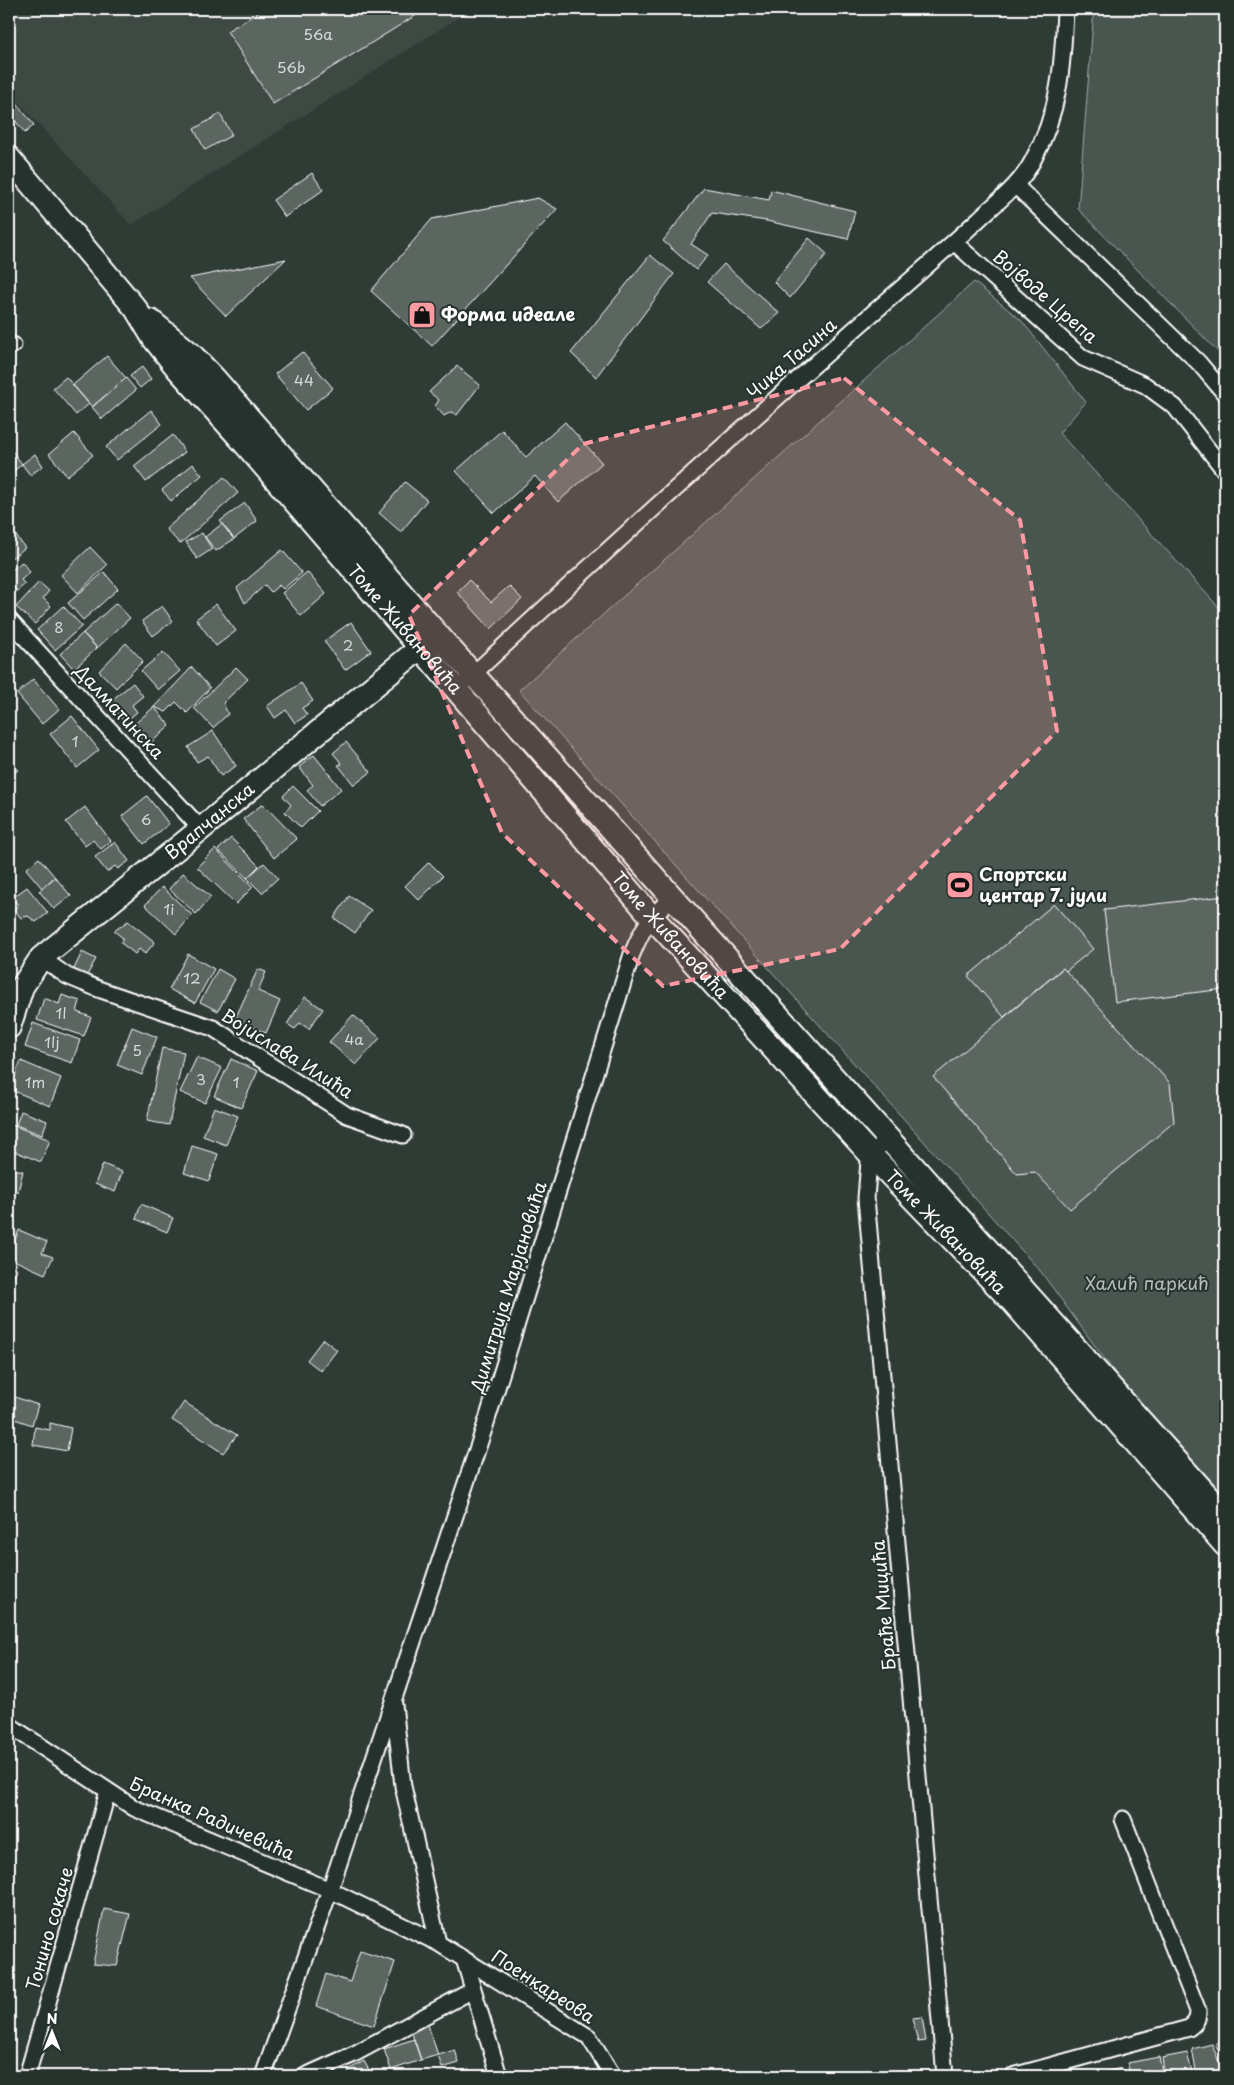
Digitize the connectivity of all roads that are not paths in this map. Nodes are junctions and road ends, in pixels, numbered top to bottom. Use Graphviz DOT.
graph roads {
  1 [pos="1065,9"];
  2 [pos="9,158"];
  3 [pos="1015,185"];
  4 [pos="954,242"];
  5 [pos="1225,394"];
  6 [pos="1225,470"];
  7 [pos="9,620"];
  8 [pos="429,641"];
  9 [pos="473,674"];
  10 [pos="457,690"];
  11 [pos="201,829"];
  12 [pos="673,897"];
  13 [pos="651,916"];
  14 [pos="41,958"];
  15 [pos="12,1000"];
  16 [pos="9,1027"];
  17 [pos="403,1135"];
  18 [pos="888,1138"];
  19 [pos="872,1155"];
  20 [pos="1225,1515"];
  21 [pos="1225,1545"];
  22 [pos="394,1698"];
  23 [pos="9,1725"];
  24 [pos="108,1791"];
  25 [pos="1123,1819"];
  26 [pos="330,1890"];
  27 [pos="438,1943"];
  28 [pos="464,1959"];
  29 [pos="473,1990"];
  30 [pos="28,2076"];
  31 [pos="263,2076"];
  32 [pos="305,2076"];
  33 [pos="499,2076"];
  34 [pos="613,2076"];
  35 [pos="945,2076"];
  36 [pos="1013,2076"];
  1 -- 3 [label="street, Чика Тасина"];
  2 -- 8 [label="main road, Томе Живановића"];
  3 -- 4 [label="street, Чика Тасина"];
  3 -- 5 [label="street"];
  4 -- 6 [label="street, Војводе Црепа"];
  4 -- 9 [label="street, Чика Тасина"];
  7 -- 11 [label="street, Далматинска"];
  8 -- 9 [label="main road, Томе Живановића"];
  8 -- 10 [label="main road, Томе Живановића"];
  8 -- 11 [label="main road, Врапчанска"];
  9 -- 10 [label="street, Чика Тасина"];
  9 -- 12 [label="main road, Томе Живановића"];
  10 -- 13 [label="main road, Томе Живановића"];
  11 -- 14 [label="main road, Врапчанска"];
  12 -- 13 [label="street, Димитрија Марјановића"];
  12 -- 18 [label="main road, Томе Живановића"];
  13 -- 19 [label="main road, Томе Живановића"];
  13 -- 22 [label="street, Димитрија Марјановића"];
  14 -- 15 [label="main road, Врапчанска"];
  14 -- 17 [label="street, Војислава Илића"];
  15 -- 16 [label="main road, Врапчанска"];
  18 -- 19 [label="street"];
  18 -- 20 [label="main road, Томе Живановића"];
  19 -- 21 [label="main road, Томе Живановића"];
  19 -- 35 [label="street, Браће Мицића"];
  22 -- 26 [label="street, Димитрија Марјановића"];
  22 -- 27 [label="street, Димитрија Марјановића"];
  23 -- 24 [label="street, Бранка Радичевића"];
  24 -- 26 [label="street, Бранка Радичевића"];
  24 -- 30 [label="street, Тонино сокаче"];
  25 -- 36 [label="street"];
  26 -- 27 [label="street"];
  26 -- 31 [label="street, Димитрија Марјановића"];
  27 -- 28 [label="street, Поенкареова"];
  28 -- 29 [label="street"];
  28 -- 34 [label="street, Поенкареова"];
  29 -- 32 [label="street"];
  29 -- 33 [label="street"];
}
